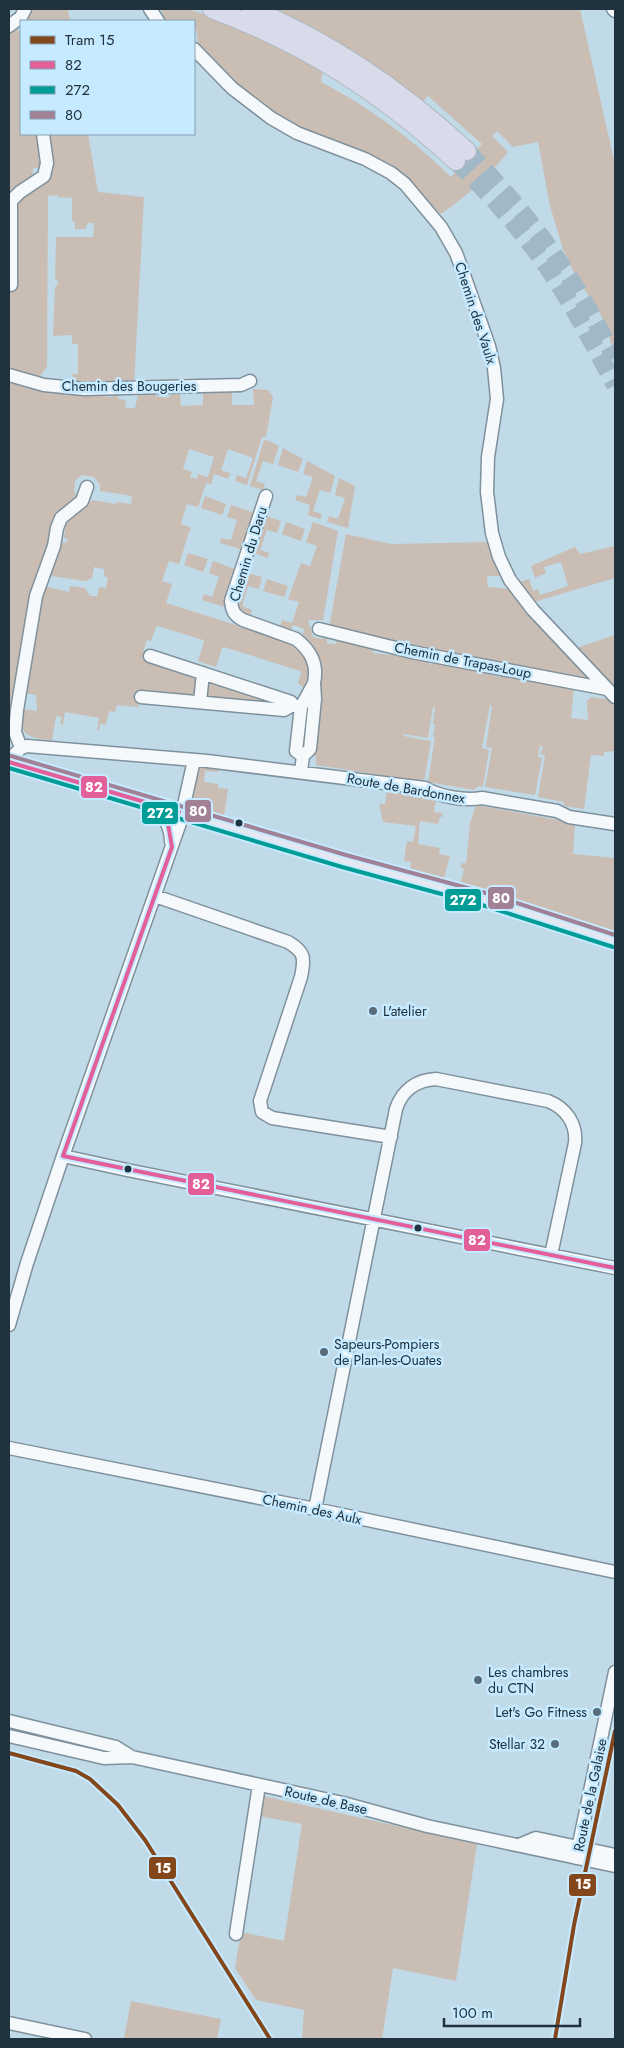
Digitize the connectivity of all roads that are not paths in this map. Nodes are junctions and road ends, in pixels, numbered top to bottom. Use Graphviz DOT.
graph roads {
  1 [pos="150,9"];
  2 [pos="212,9"];
  3 [pos="251,9"];
  4 [pos="22,16"];
  5 [pos="157,20"];
  6 [pos="9,26"];
  7 [pos="195,50"];
  8 [pos="43,135"];
  9 [pos="11,284"];
  10 [pos="9,375"];
  11 [pos="250,381"];
  12 [pos="87,487"];
  13 [pos="266,496"];
  14 [pos="319,629"];
  15 [pos="150,656"];
  16 [pos="203,674"];
  17 [pos="314,683"];
  18 [pos="611,693"];
  19 [pos="141,697"];
  20 [pos="200,702"];
  21 [pos="297,706"];
  22 [pos="21,748"];
  23 [pos="299,754"];
  24 [pos="194,760"];
  25 [pos="9,761"];
  26 [pos="301,772"];
  27 [pos="154,805"];
  28 [pos="182,813"];
  29 [pos="615,824"];
  30 [pos="172,846"];
  31 [pos="154,896"];
  32 [pos="615,940"];
  33 [pos="391,1137"];
  34 [pos="63,1156"];
  35 [pos="374,1219"];
  36 [pos="551,1255"];
  37 [pos="615,1268"];
  38 [pos="9,1325"];
  39 [pos="9,1448"];
  40 [pos="315,1509"];
  41 [pos="615,1572"];
  42 [pos="615,1672"];
  43 [pos="9,1721"];
  44 [pos="9,1736"];
  45 [pos="132,1757"];
  46 [pos="259,1785"];
  47 [pos="578,1853"];
  48 [pos="615,1855"];
  49 [pos="615,1866"];
  50 [pos="236,1934"];
  51 [pos="9,2023"];
  52 [pos="85,2039"];
  1 -- 5 [label="street"];
  2 -- 3 [label="highway"];
  4 -- 6 [label="street"];
  7 -- 18 [label="street, Chemin des Vaulx"];
  8 -- 9 [label="street"];
  10 -- 11 [label="street, Chemin des Bougeries"];
  12 -- 22 [label="street"];
  13 -- 17 [label="street, Chemin du Daru"];
  14 -- 18 [label="street, Chemin de Trapas-Loup"];
  15 -- 16 [label="street"];
  16 -- 20 [label="street"];
  16 -- 21 [label="street"];
  17 -- 21 [label="street, Chemin du Daru"];
  17 -- 23 [label="street, Chemin du Daru"];
  19 -- 20 [label="street"];
  20 -- 21 [label="street"];
  21 -- 23 [label="street, Chemin du Daru"];
  22 -- 24 [label="street, Route de Bardonnex"];
  22 -- 25 [label="street"];
  23 -- 26 [label="street, Chemin du Daru"];
  24 -- 26 [label="street, Route de Bardonnex"];
  24 -- 28 [label="street"];
  25 -- 27 [label="main road"];
  26 -- 29 [label="street, Route de Bardonnex"];
  27 -- 28 [label="main road"];
  27 -- 30 [label="street"];
  28 -- 30 [label="street"];
  28 -- 32 [label="main road"];
  30 -- 31 [label="street"];
  31 -- 33 [label="street"];
  31 -- 34 [label="street"];
  33 -- 35 [label="street"];
  33 -- 36 [label="street"];
  34 -- 35 [label="street"];
  34 -- 38 [label="street"];
  35 -- 36 [label="street"];
  35 -- 40 [label="street"];
  36 -- 37 [label="street"];
  39 -- 40 [label="street, Chemin des Aulx"];
  40 -- 41 [label="street, Chemin des Aulx"];
  42 -- 47 [label="street, Route de la Galaise"];
  43 -- 45 [label="street, Route de Base"];
  44 -- 45 [label="street, Route de Base"];
  45 -- 46 [label="street, Route de Base"];
  46 -- 47 [label="street, Route de Base"];
  46 -- 50 [label="street"];
  47 -- 48 [label="street, Route de Base"];
  47 -- 49 [label="street, Route de Base"];
  51 -- 52 [label="street"];
}
